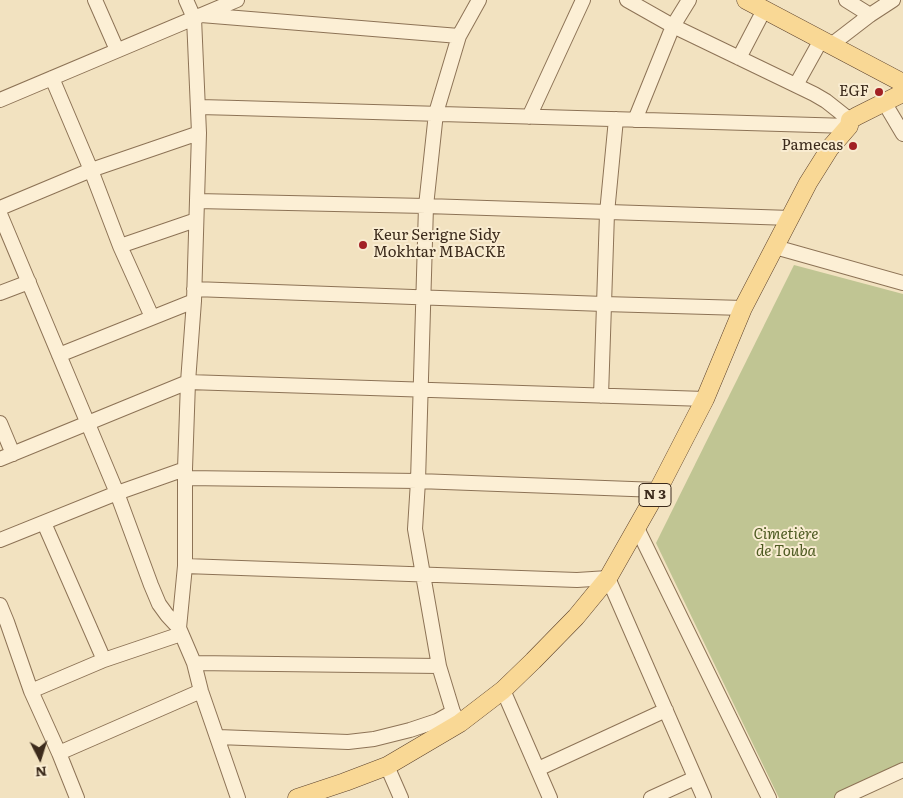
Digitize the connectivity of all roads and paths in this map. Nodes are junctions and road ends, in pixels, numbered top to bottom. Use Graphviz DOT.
graph roads {
  1 [pos="96,0"];
  2 [pos="186,0"];
  3 [pos="237,0"];
  4 [pos="479,0"];
  5 [pos="583,0"];
  6 [pos="627,0"];
  7 [pos="689,0"];
  8 [pos="748,0"];
  9 [pos="846,0"];
  10 [pos="893,0"];
  11 [pos="764,10"];
  12 [pos="870,15"];
  13 [pos="197,17"];
  14 [pos="673,26"];
  15 [pos="459,36"];
  16 [pos="826,42"];
  17 [pos="117,50"];
  18 [pos="739,58"];
  19 [pos="52,78"];
  20 [pos="903,83"];
  21 [pos="796,85"];
  22 [pos="903,93"];
  23 [pos="0,100"];
  24 [pos="884,102"];
  25 [pos="199,107"];
  26 [pos="436,113"];
  27 [pos="529,116"];
  28 [pos="616,119"];
  29 [pos="635,120"];
  30 [pos="850,123"];
  31 [pos="199,133"];
  32 [pos="903,134"];
  33 [pos="91,170"];
  34 [pos="197,201"];
  35 [pos="426,206"];
  36 [pos="0,208"];
  37 [pos="606,213"];
  38 [pos="0,214"];
  39 [pos="791,218"];
  40 [pos="196,220"];
  41 [pos="120,246"];
  42 [pos="776,247"];
  43 [pos="29,282"];
  44 [pos="903,283"];
  45 [pos="0,293"];
  46 [pos="194,295"];
  47 [pos="424,298"];
  48 [pos="604,304"];
  49 [pos="744,308"];
  50 [pos="152,317"];
  51 [pos="59,355"];
  52 [pos="188,382"];
  53 [pos="421,389"];
  54 [pos="601,396"];
  55 [pos="705,399"];
  56 [pos="0,423"];
  57 [pos="87,423"];
  58 [pos="6,456"];
  59 [pos="186,474"];
  60 [pos="418,481"];
  61 [pos="658,490"];
  62 [pos="117,494"];
  63 [pos="44,523"];
  64 [pos="637,528"];
  65 [pos="0,540"];
  66 [pos="185,566"];
  67 [pos="424,574"];
  68 [pos="608,578"];
  69 [pos="0,605"];
  70 [pos="4,623"];
  71 [pos="180,631"];
  72 [pos="104,660"];
  73 [pos="194,663"];
  74 [pos="439,666"];
  75 [pos="202,690"];
  76 [pos="503,690"];
  77 [pos="31,691"];
  78 [pos="666,710"];
  79 [pos="457,717"];
  80 [pos="218,737"];
  81 [pos="59,753"];
  82 [pos="387,766"];
  83 [pos="538,769"];
  84 [pos="903,770"];
  85 [pos="695,778"];
  86 [pos="77,798"];
  87 [pos="238,798"];
  88 [pos="297,798"];
  89 [pos="401,798"];
  90 [pos="550,798"];
  91 [pos="652,798"];
  92 [pos="704,798"];
  93 [pos="768,798"];
  94 [pos="844,798"];
  1 -- 17 [label="street"];
  2 -- 13 [label="street"];
  3 -- 13 [label="street"];
  4 -- 15 [label="street"];
  5 -- 27 [label="street"];
  6 -- 14 [label="street"];
  7 -- 14 [label="street"];
  8 -- 11 [label="main road"];
  9 -- 12 [label="street"];
  10 -- 12 [label="street"];
  11 -- 16 [label="main road"];
  11 -- 18 [label="street"];
  12 -- 16 [label="street"];
  13 -- 15 [label="street"];
  13 -- 17 [label="street"];
  13 -- 25 [label="street"];
  14 -- 18 [label="street"];
  14 -- 29 [label="street"];
  15 -- 26 [label="street"];
  16 -- 20 [label="main road"];
  16 -- 21 [label="street"];
  17 -- 19 [label="street"];
  18 -- 21 [label="street"];
  19 -- 23 [label="street"];
  19 -- 33 [label="street"];
  21 -- 30 [label="street"];
  22 -- 24 [label="main road, N 3"];
  24 -- 30 [label="main road, N 3"];
  24 -- 32 [label="street"];
  25 -- 26 [label="street"];
  25 -- 31 [label="street"];
  26 -- 27 [label="street"];
  26 -- 35 [label="street"];
  27 -- 28 [label="street"];
  28 -- 29 [label="street"];
  28 -- 37 [label="street"];
  29 -- 30 [label="street"];
  30 -- 39 [label="main road, N 3"];
  31 -- 33 [label="street"];
  31 -- 34 [label="street"];
  33 -- 36 [label="street"];
  33 -- 41 [label="street"];
  34 -- 35 [label="street"];
  34 -- 40 [label="street"];
  35 -- 37 [label="street"];
  35 -- 47 [label="street"];
  37 -- 39 [label="street"];
  37 -- 48 [label="street"];
  38 -- 43 [label="street"];
  39 -- 42 [label="main road, N 3"];
  40 -- 41 [label="street"];
  40 -- 46 [label="street"];
  41 -- 50 [label="street"];
  42 -- 44 [label="street"];
  42 -- 49 [label="main road, N 3"];
  43 -- 45 [label="street"];
  43 -- 51 [label="street"];
  46 -- 47 [label="street"];
  46 -- 50 [label="street"];
  46 -- 52 [label="street"];
  47 -- 48 [label="street"];
  47 -- 53 [label="street"];
  48 -- 49 [label="street"];
  48 -- 54 [label="street"];
  49 -- 55 [label="main road, N 3"];
  50 -- 51 [label="street"];
  51 -- 57 [label="street"];
  52 -- 53 [label="street"];
  52 -- 57 [label="street"];
  52 -- 59 [label="street"];
  53 -- 54 [label="street"];
  53 -- 60 [label="street"];
  54 -- 55 [label="street"];
  55 -- 61 [label="main road, N 3"];
  56 -- 58 [label="street"];
  57 -- 58 [label="street"];
  57 -- 62 [label="street"];
  59 -- 60 [label="street"];
  59 -- 62 [label="street"];
  59 -- 66 [label="street"];
  60 -- 61 [label="street"];
  60 -- 67 [label="street"];
  61 -- 64 [label="main road, N 3"];
  62 -- 63 [label="street"];
  62 -- 71 [label="street"];
  63 -- 65 [label="street"];
  63 -- 72 [label="street"];
  64 -- 68 [label="main road, N 3"];
  64 -- 93 [label="street"];
  66 -- 67 [label="street"];
  66 -- 71 [label="street"];
  67 -- 68 [label="street"];
  67 -- 74 [label="street"];
  68 -- 76 [label="main road, N 3"];
  68 -- 78 [label="street"];
  69 -- 70 [label="street"];
  70 -- 77 [label="street"];
  71 -- 72 [label="street"];
  71 -- 73 [label="street"];
  72 -- 77 [label="street"];
  73 -- 74 [label="street"];
  73 -- 75 [label="street"];
  74 -- 79 [label="street"];
  75 -- 80 [label="street"];
  75 -- 81 [label="street"];
  76 -- 79 [label="main road, N 3"];
  76 -- 83 [label="street"];
  77 -- 81 [label="street"];
  78 -- 83 [label="street"];
  78 -- 85 [label="street"];
  79 -- 80 [label="street"];
  79 -- 82 [label="main road, N 3"];
  80 -- 87 [label="street"];
  81 -- 86 [label="street"];
  82 -- 88 [label="main road, N 3"];
  82 -- 89 [label="street"];
  83 -- 90 [label="street"];
  84 -- 94 [label="street"];
  85 -- 91 [label="street"];
  85 -- 92 [label="street"];
}
